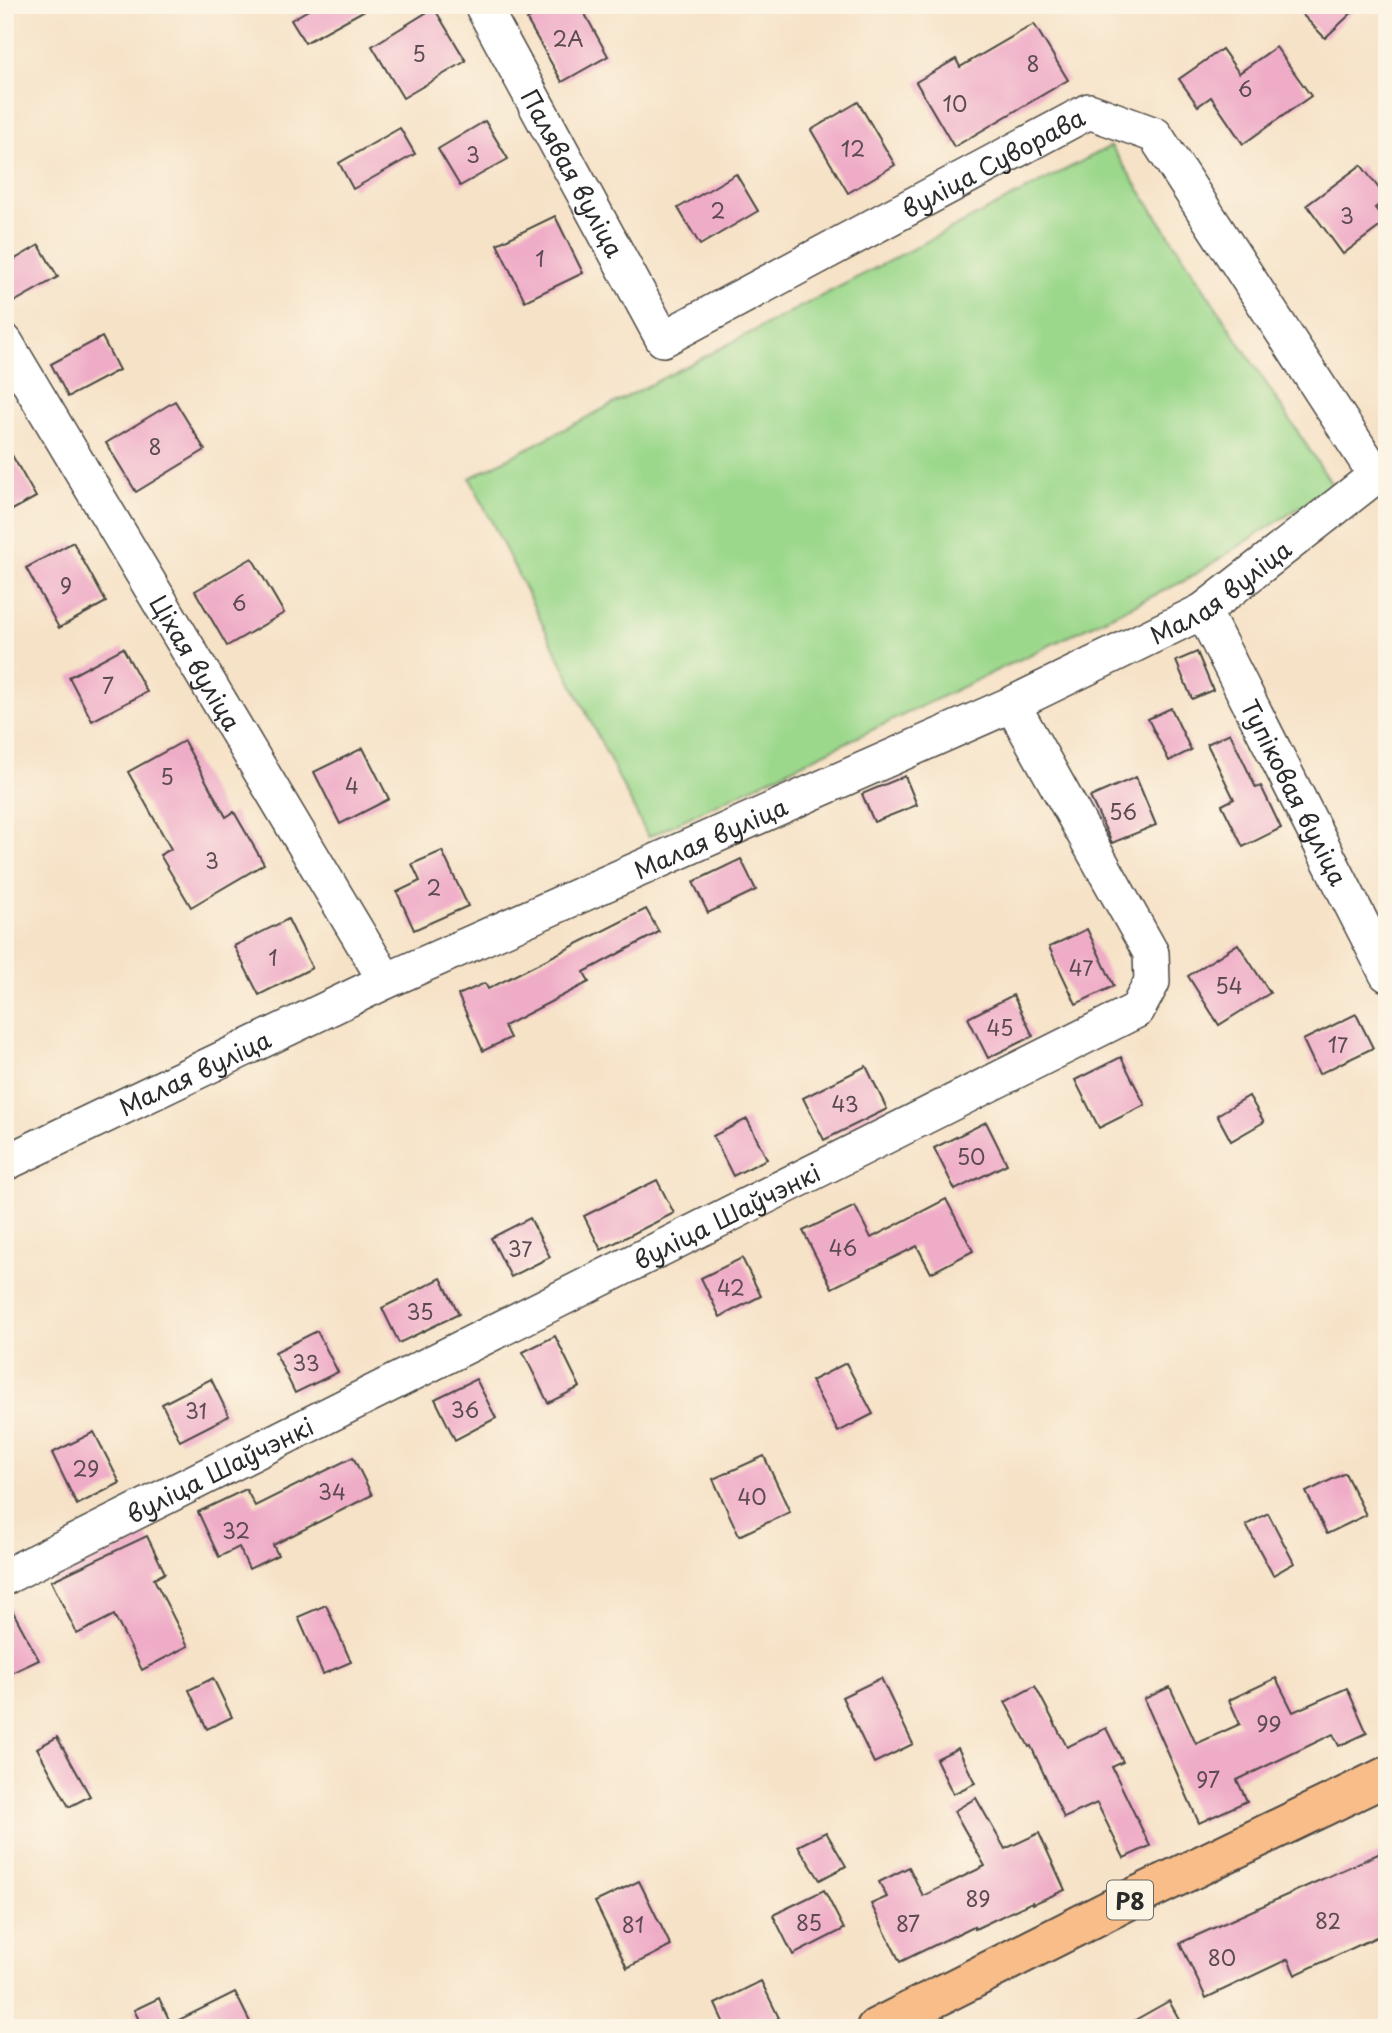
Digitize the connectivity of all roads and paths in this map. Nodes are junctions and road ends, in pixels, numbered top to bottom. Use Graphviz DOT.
graph roads {
  1 [pos="482,5"];
  2 [pos="663,339"];
  3 [pos="5,342"];
  4 [pos="1381,471"];
  5 [pos="1203,611"];
  6 [pos="1012,704"];
  7 [pos="1387,974"];
  8 [pos="386,981"];
  9 [pos="5,1163"];
  10 [pos="5,1577"];
  11 [pos="1387,1776"];
  12 [pos="876,2028"];
  1 -- 2 [label="street, Палявая вуліца"];
  2 -- 4 [label="street, вуліца Суворава"];
  3 -- 8 [label="street, Ціхая вуліца"];
  4 -- 5 [label="street, Малая вуліца"];
  5 -- 6 [label="street, Малая вуліца"];
  5 -- 7 [label="street, Тупіковая вуліца"];
  6 -- 8 [label="street, Малая вуліца"];
  6 -- 10 [label="street, вуліца Шаўчэнкі"];
  8 -- 9 [label="street, Малая вуліца"];
  11 -- 12 [label="main road, Р8"];
}
